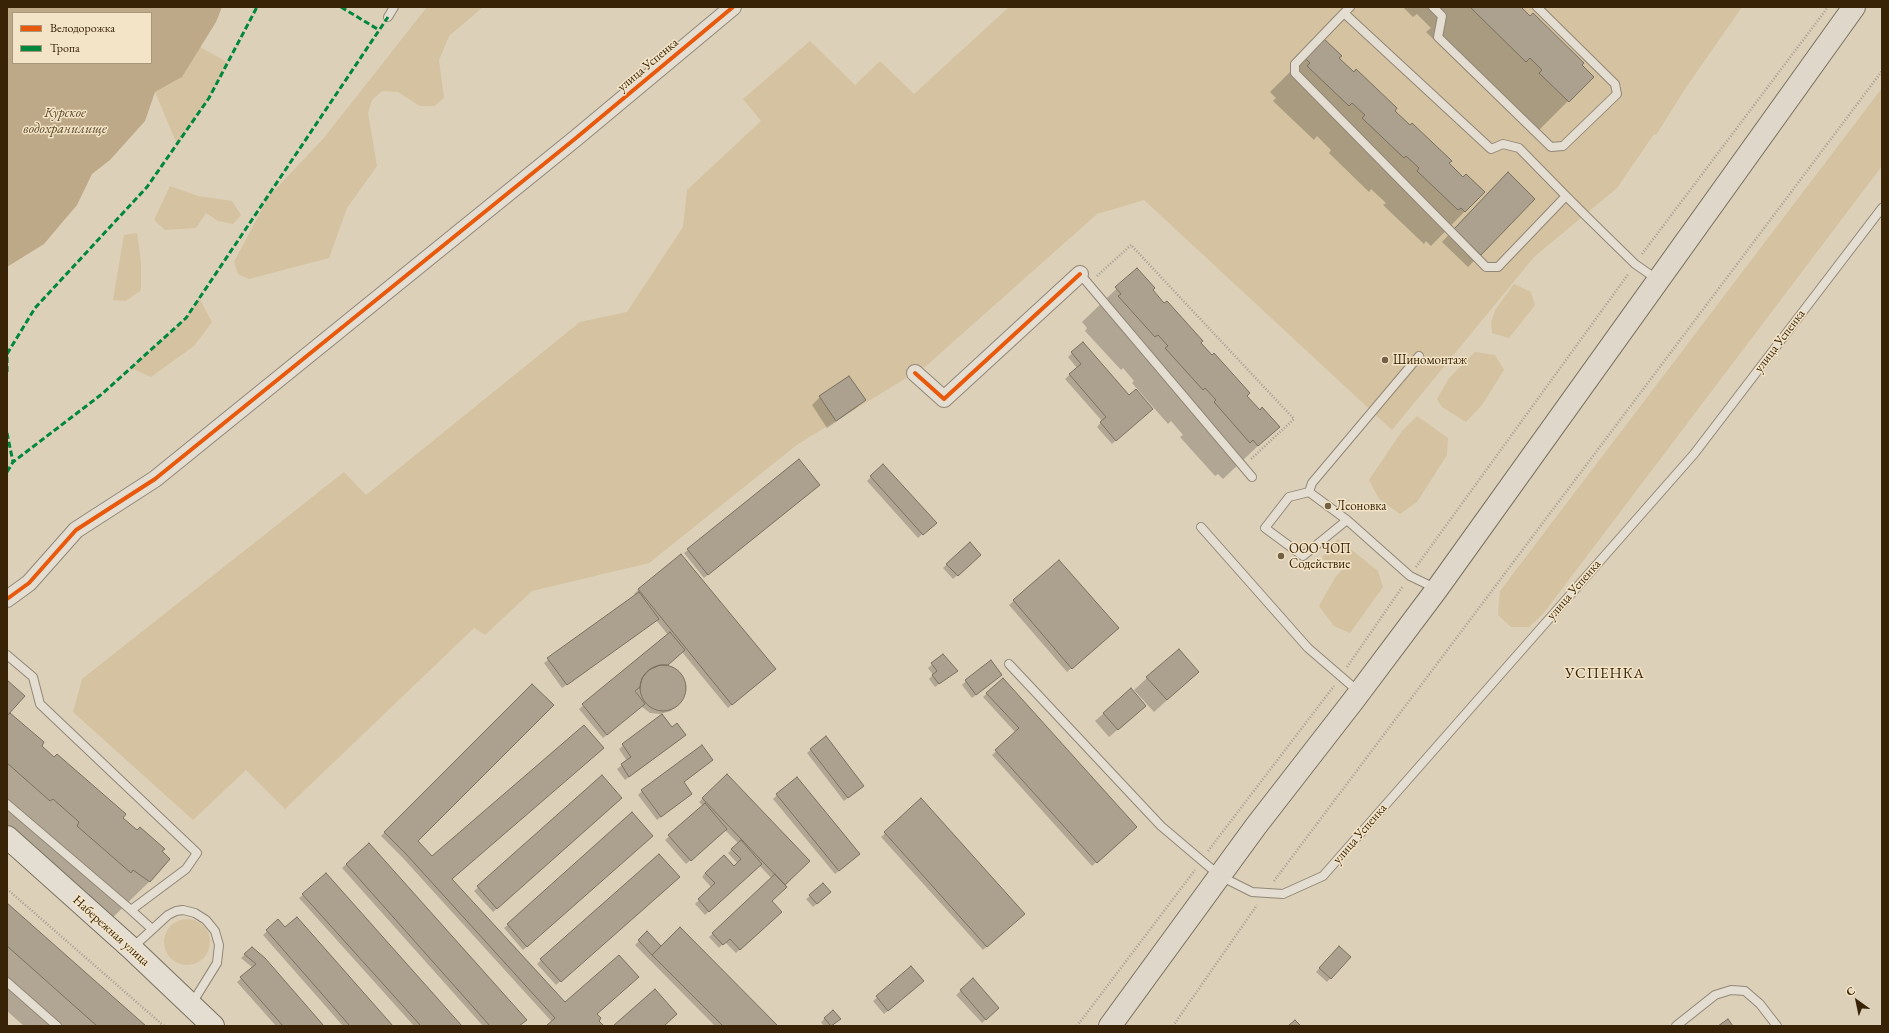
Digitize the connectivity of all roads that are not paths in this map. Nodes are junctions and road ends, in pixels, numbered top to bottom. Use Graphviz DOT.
graph roads {
  1 [pos="394,7"];
  2 [pos="732,7"];
  3 [pos="1350,7"];
  4 [pos="1433,7"];
  5 [pos="1537,7"];
  6 [pos="1854,7"];
  7 [pos="1344,13"];
  8 [pos="388,17"];
  9 [pos="1566,196"];
  10 [pos="1882,208"];
  11 [pos="1080,274"];
  12 [pos="1659,280"];
  13 [pos="1419,356"];
  14 [pos="915,372"];
  15 [pos="1252,477"];
  16 [pos="1309,492"];
  17 [pos="1347,520"];
  18 [pos="1200,527"];
  19 [pos="1437,589"];
  20 [pos="7,599"];
  21 [pos="7,655"];
  22 [pos="1009,664"];
  23 [pos="1360,693"];
  24 [pos="7,804"];
  25 [pos="7,837"];
  26 [pos="1220,876"];
  27 [pos="131,910"];
  28 [pos="152,929"];
  29 [pos="131,948"];
  30 [pos="7,982"];
  31 [pos="191,1005"];
  32 [pos="57,1026"];
  33 [pos="213,1026"];
  34 [pos="1110,1026"];
  35 [pos="1676,1026"];
  36 [pos="1777,1026"];
  1 -- 8 [label="lane"];
  2 -- 20 [label="street, улица Успенка"];
  3 -- 7 [label="lane"];
  4 -- 5 [label="lane"];
  6 -- 12 [label="main road"];
  7 -- 9 [label="lane"];
  7 -- 9 [label="lane"];
  9 -- 12 [label="lane"];
  10 -- 26 [label="lane, улица Успенка"];
  11 -- 14 [label="street"];
  11 -- 15 [label="lane"];
  12 -- 19 [label="main road"];
  13 -- 16 [label="lane"];
  16 -- 17 [label="lane"];
  16 -- 17 [label="lane"];
  17 -- 19 [label="lane"];
  18 -- 23 [label="lane"];
  19 -- 23 [label="main road"];
  21 -- 27 [label="lane"];
  22 -- 26 [label="lane, улица Успенка"];
  23 -- 26 [label="main road"];
  24 -- 27 [label="lane"];
  25 -- 29 [label="main road, Набережная улица"];
  26 -- 34 [label="main road"];
  27 -- 28 [label="lane"];
  28 -- 29 [label="lane"];
  28 -- 31 [label="lane"];
  29 -- 31 [label="main road, Набережная улица"];
  30 -- 32 [label="lane"];
  31 -- 33 [label="main road, Набережная улица"];
  35 -- 36 [label="lane"];
}
